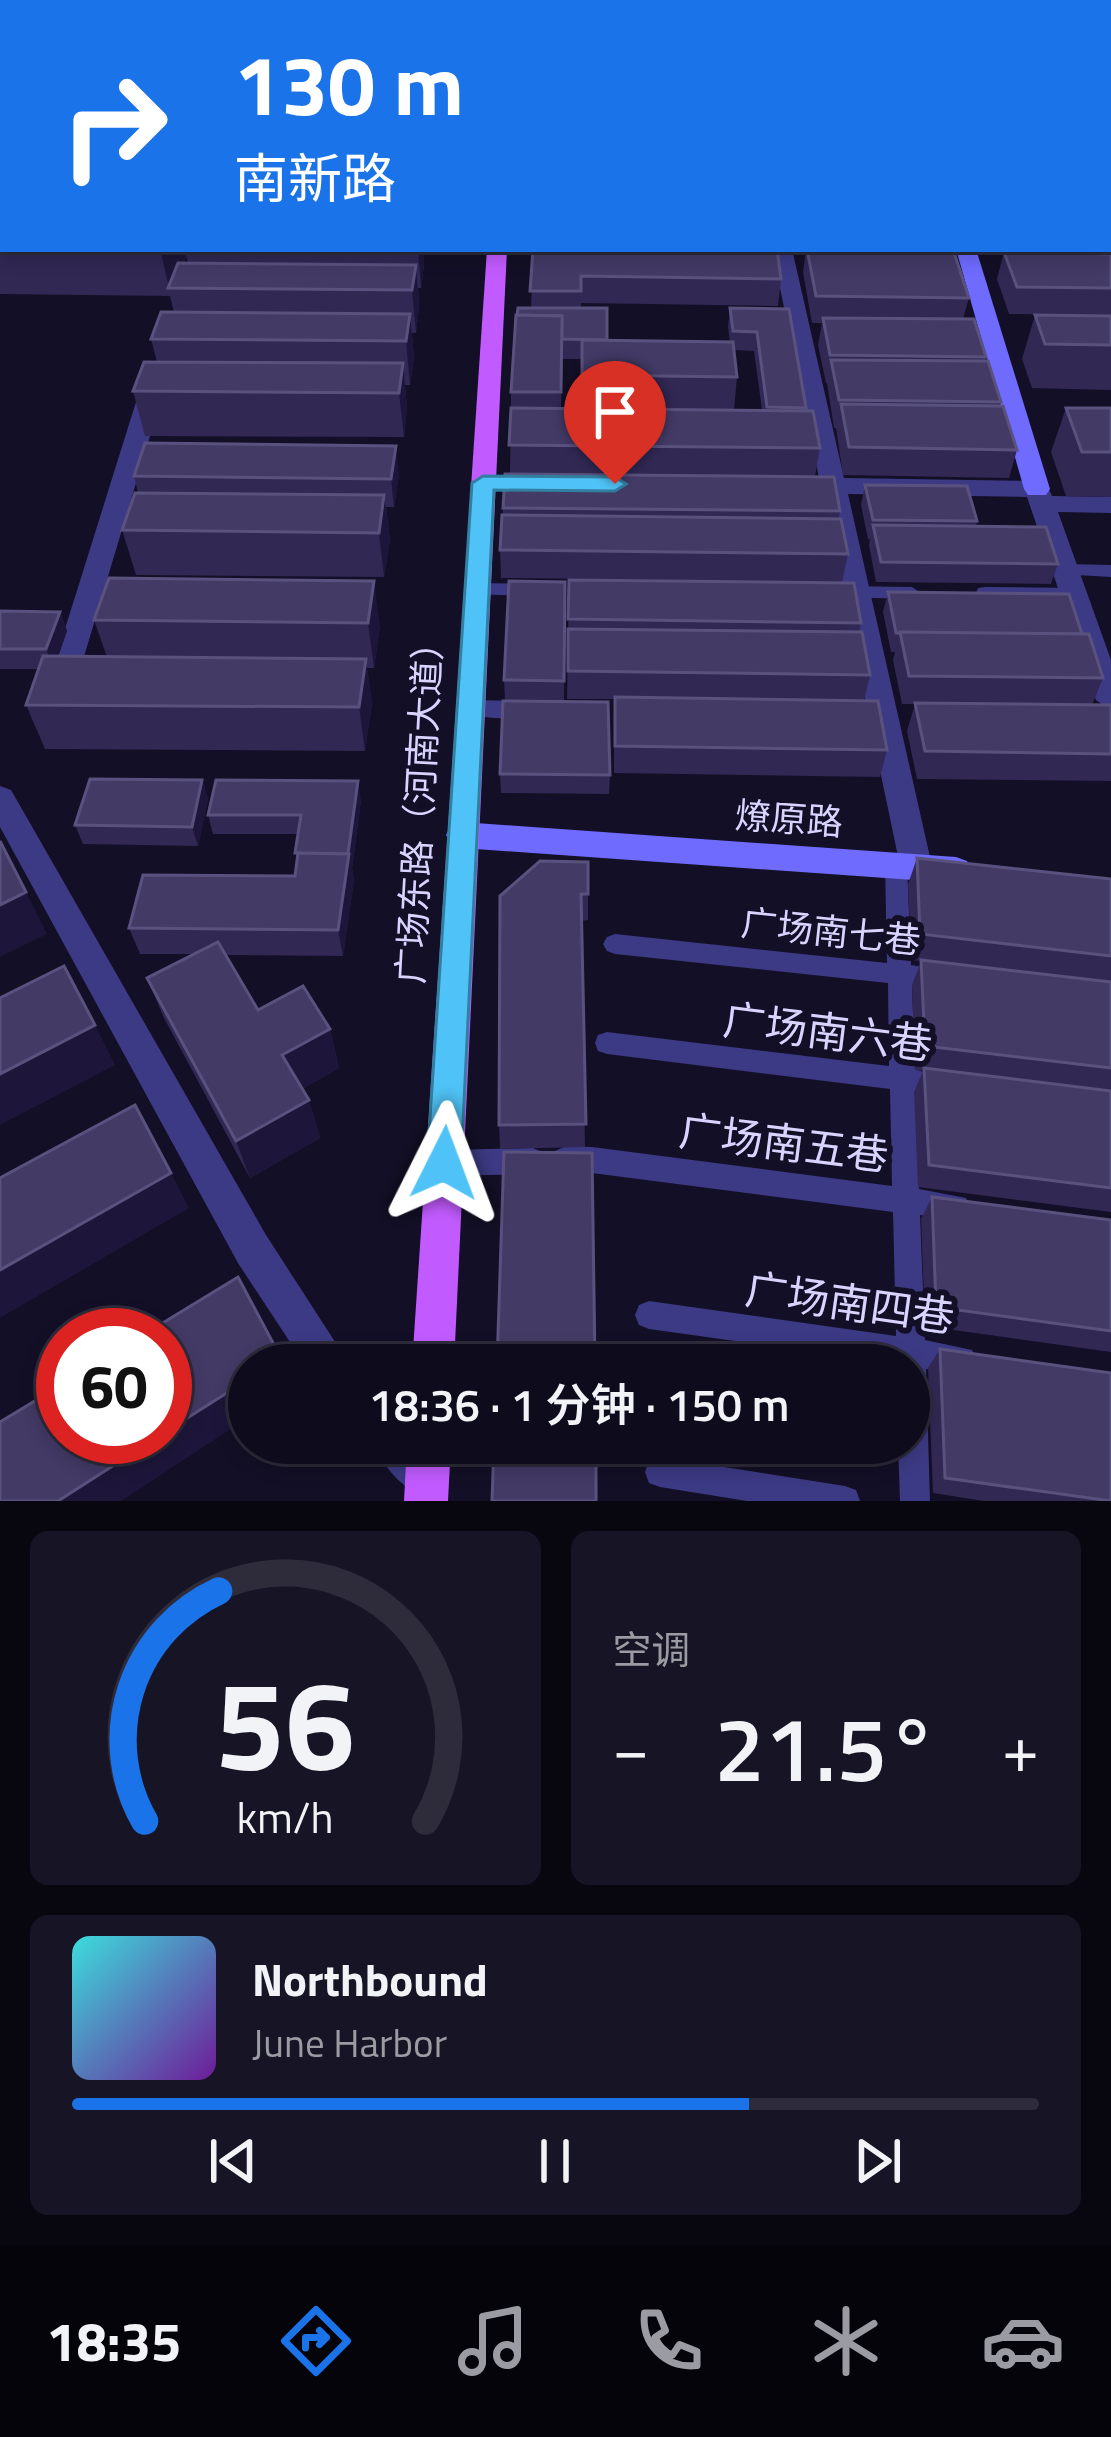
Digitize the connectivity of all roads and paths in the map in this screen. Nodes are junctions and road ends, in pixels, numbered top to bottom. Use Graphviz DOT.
graph roads {
  1 [pos="497,252"];
  2 [pos="783,252"];
  3 [pos="966,252"];
  4 [pos="164,353"];
  5 [pos="764,485"];
  6 [pos="835,486"];
  7 [pos="1039,496"];
  8 [pos="1111,506"];
  9 [pos="1111,571"];
  10 [pos="1070,582"];
  11 [pos="476,589"];
  12 [pos="548,590"];
  13 [pos="809,592"];
  14 [pos="857,592"];
  15 [pos="944,593"];
  16 [pos="966,593"];
  17 [pos="1100,639"];
  18 [pos="63,680"];
  19 [pos="470,709"];
  20 [pos="562,710"];
  21 [pos="1103,710"];
  22 [pos="0,798"];
  23 [pos="461,835"];
  24 [pos="906,865"];
  25 [pos="981,873"];
  26 [pos="616,944"];
  27 [pos="899,974"];
  28 [pos="970,982"];
  29 [pos="607,1043"];
  30 [pos="902,1078"];
  31 [pos="949,1085"];
  32 [pos="444,1163"];
  33 [pos="906,1200"];
  34 [pos="975,1210"];
  35 [pos="649,1316"];
  36 [pos="315,1344"];
  37 [pos="434,1344"];
  38 [pos="847,1344"];
  39 [pos="910,1344"];
  40 [pos="930,1356"];
  41 [pos="1000,1365"];
  42 [pos="914,1464"];
  43 [pos="660,1472"];
  44 [pos="845,1501"];
  45 [pos="915,1501"];
  1 -- 11 [label="main road, 广场东路（河南大道）"];
  2 -- 6 [label="street"];
  3 -- 7 [label="street"];
  4 -- 18 [label="street"];
  5 -- 6 [label="street"];
  6 -- 7 [label="street"];
  6 -- 14 [label="street"];
  7 -- 8 [label="street"];
  7 -- 10 [label="street"];
  9 -- 10 [label="lane"];
  10 -- 16 [label="lane"];
  10 -- 17 [label="street"];
  11 -- 12 [label="lane"];
  11 -- 19 [label="main road, 广场东路（河南大道）"];
  13 -- 14 [label="lane"];
  14 -- 15 [label="lane"];
  14 -- 24 [label="street"];
  17 -- 21 [label="street"];
  19 -- 20 [label="lane"];
  19 -- 23 [label="main road, 广场东路（河南大道）"];
  22 -- 36 [label="street"];
  23 -- 24 [label="street, 燎原路"];
  23 -- 32 [label="main road, 广场东路（河南大道）"];
  24 -- 25 [label="street, 燎原路"];
  24 -- 27 [label="lane"];
  26 -- 27 [label="lane, 广场南七巷"];
  27 -- 28 [label="lane, 广场南七巷"];
  27 -- 30 [label="lane"];
  29 -- 30 [label="lane, 广场南六巷"];
  30 -- 31 [label="lane, 广场南六巷"];
  30 -- 33 [label="lane"];
  32 -- 33 [label="lane, 广场南五巷"];
  32 -- 37 [label="main road, 广场东路（河南大道）"];
  33 -- 34 [label="lane, 广场南五巷"];
  33 -- 39 [label="lane"];
  35 -- 38 [label="lane, 广场南四巷"];
  40 -- 41 [label="lane, 广场南四巷"];
  42 -- 45 [label="lane"];
  43 -- 44 [label="lane"];
}
